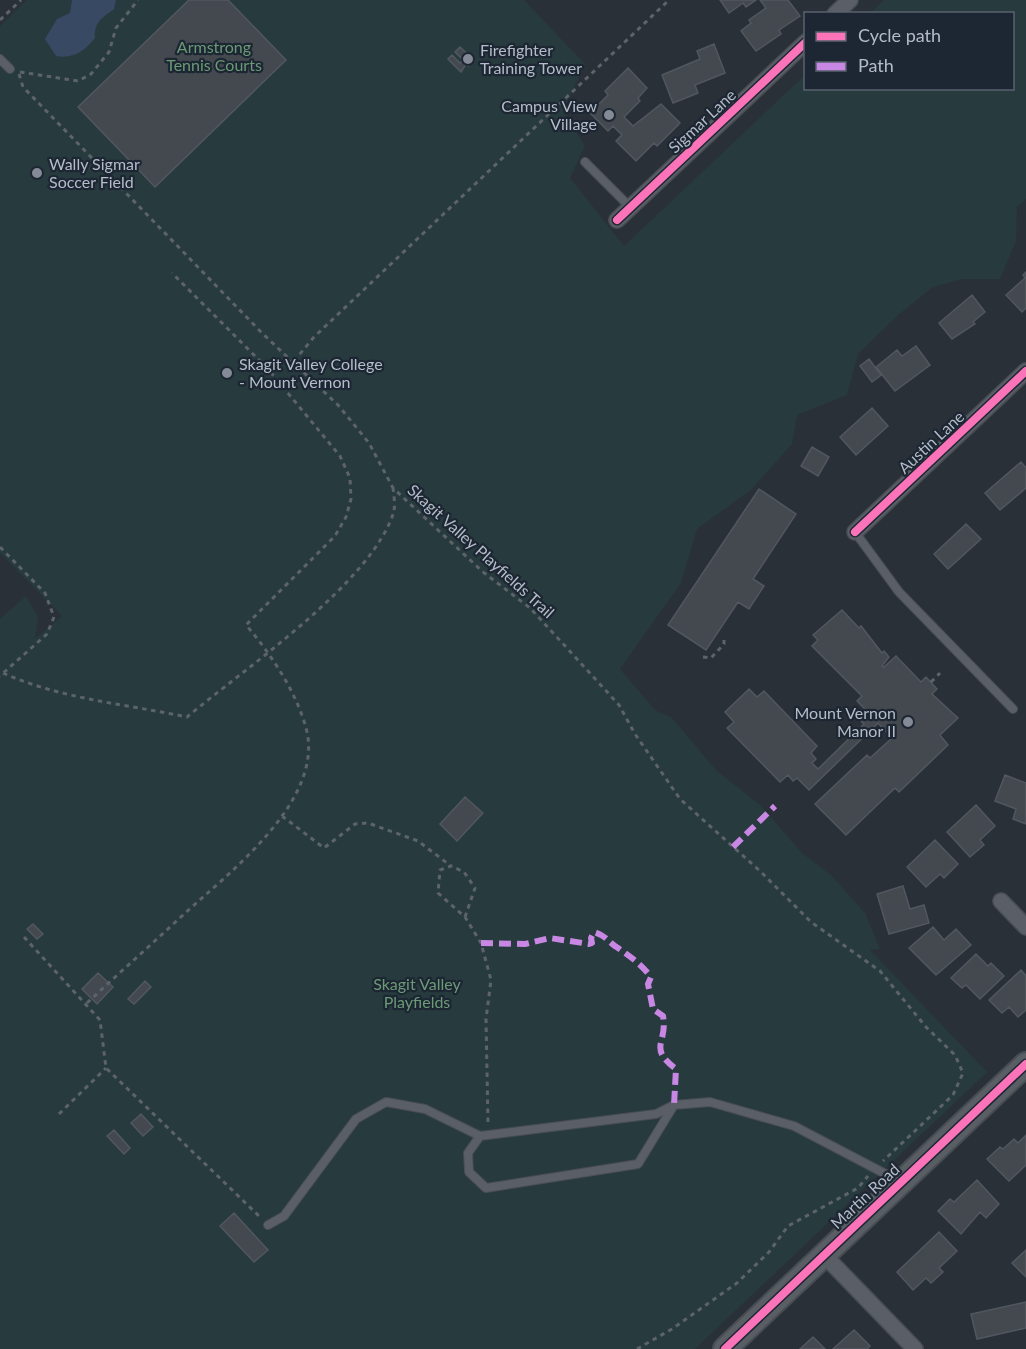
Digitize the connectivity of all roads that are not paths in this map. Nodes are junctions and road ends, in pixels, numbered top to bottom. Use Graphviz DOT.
graph roads {
  1 [pos="850,0"];
  2 [pos="837,12"];
  3 [pos="804,44"];
  4 [pos="0,59"];
  5 [pos="10,69"];
  6 [pos="585,162"];
  7 [pos="630,207"];
  8 [pos="617,220"];
  9 [pos="1026,371"];
  10 [pos="855,532"];
  11 [pos="1013,710"];
  12 [pos="1002,901"];
  13 [pos="1026,927"];
  14 [pos="1026,1064"];
  15 [pos="674,1105"];
  16 [pos="484,1136"];
  17 [pos="900,1182"];
  18 [pos="268,1225"];
  19 [pos="823,1254"];
  20 [pos="725,1349"];
  21 [pos="915,1349"];
  1 -- 2 [label="street"];
  3 -- 7 [label="street, Sigmar Lane"];
  4 -- 5 [label="lane"];
  6 -- 7 [label="lane"];
  7 -- 8 [label="street, Sigmar Lane"];
  9 -- 10 [label="street, Austin Lane"];
  10 -- 11 [label="lane"];
  12 -- 13 [label="street"];
  14 -- 17 [label="street, Martin Road"];
  15 -- 16 [label="lane"];
  15 -- 16 [label="lane"];
  15 -- 17 [label="lane"];
  16 -- 18 [label="lane"];
  17 -- 19 [label="street, Martin Road"];
  19 -- 20 [label="street, Martin Road"];
  19 -- 21 [label="street"];
}
